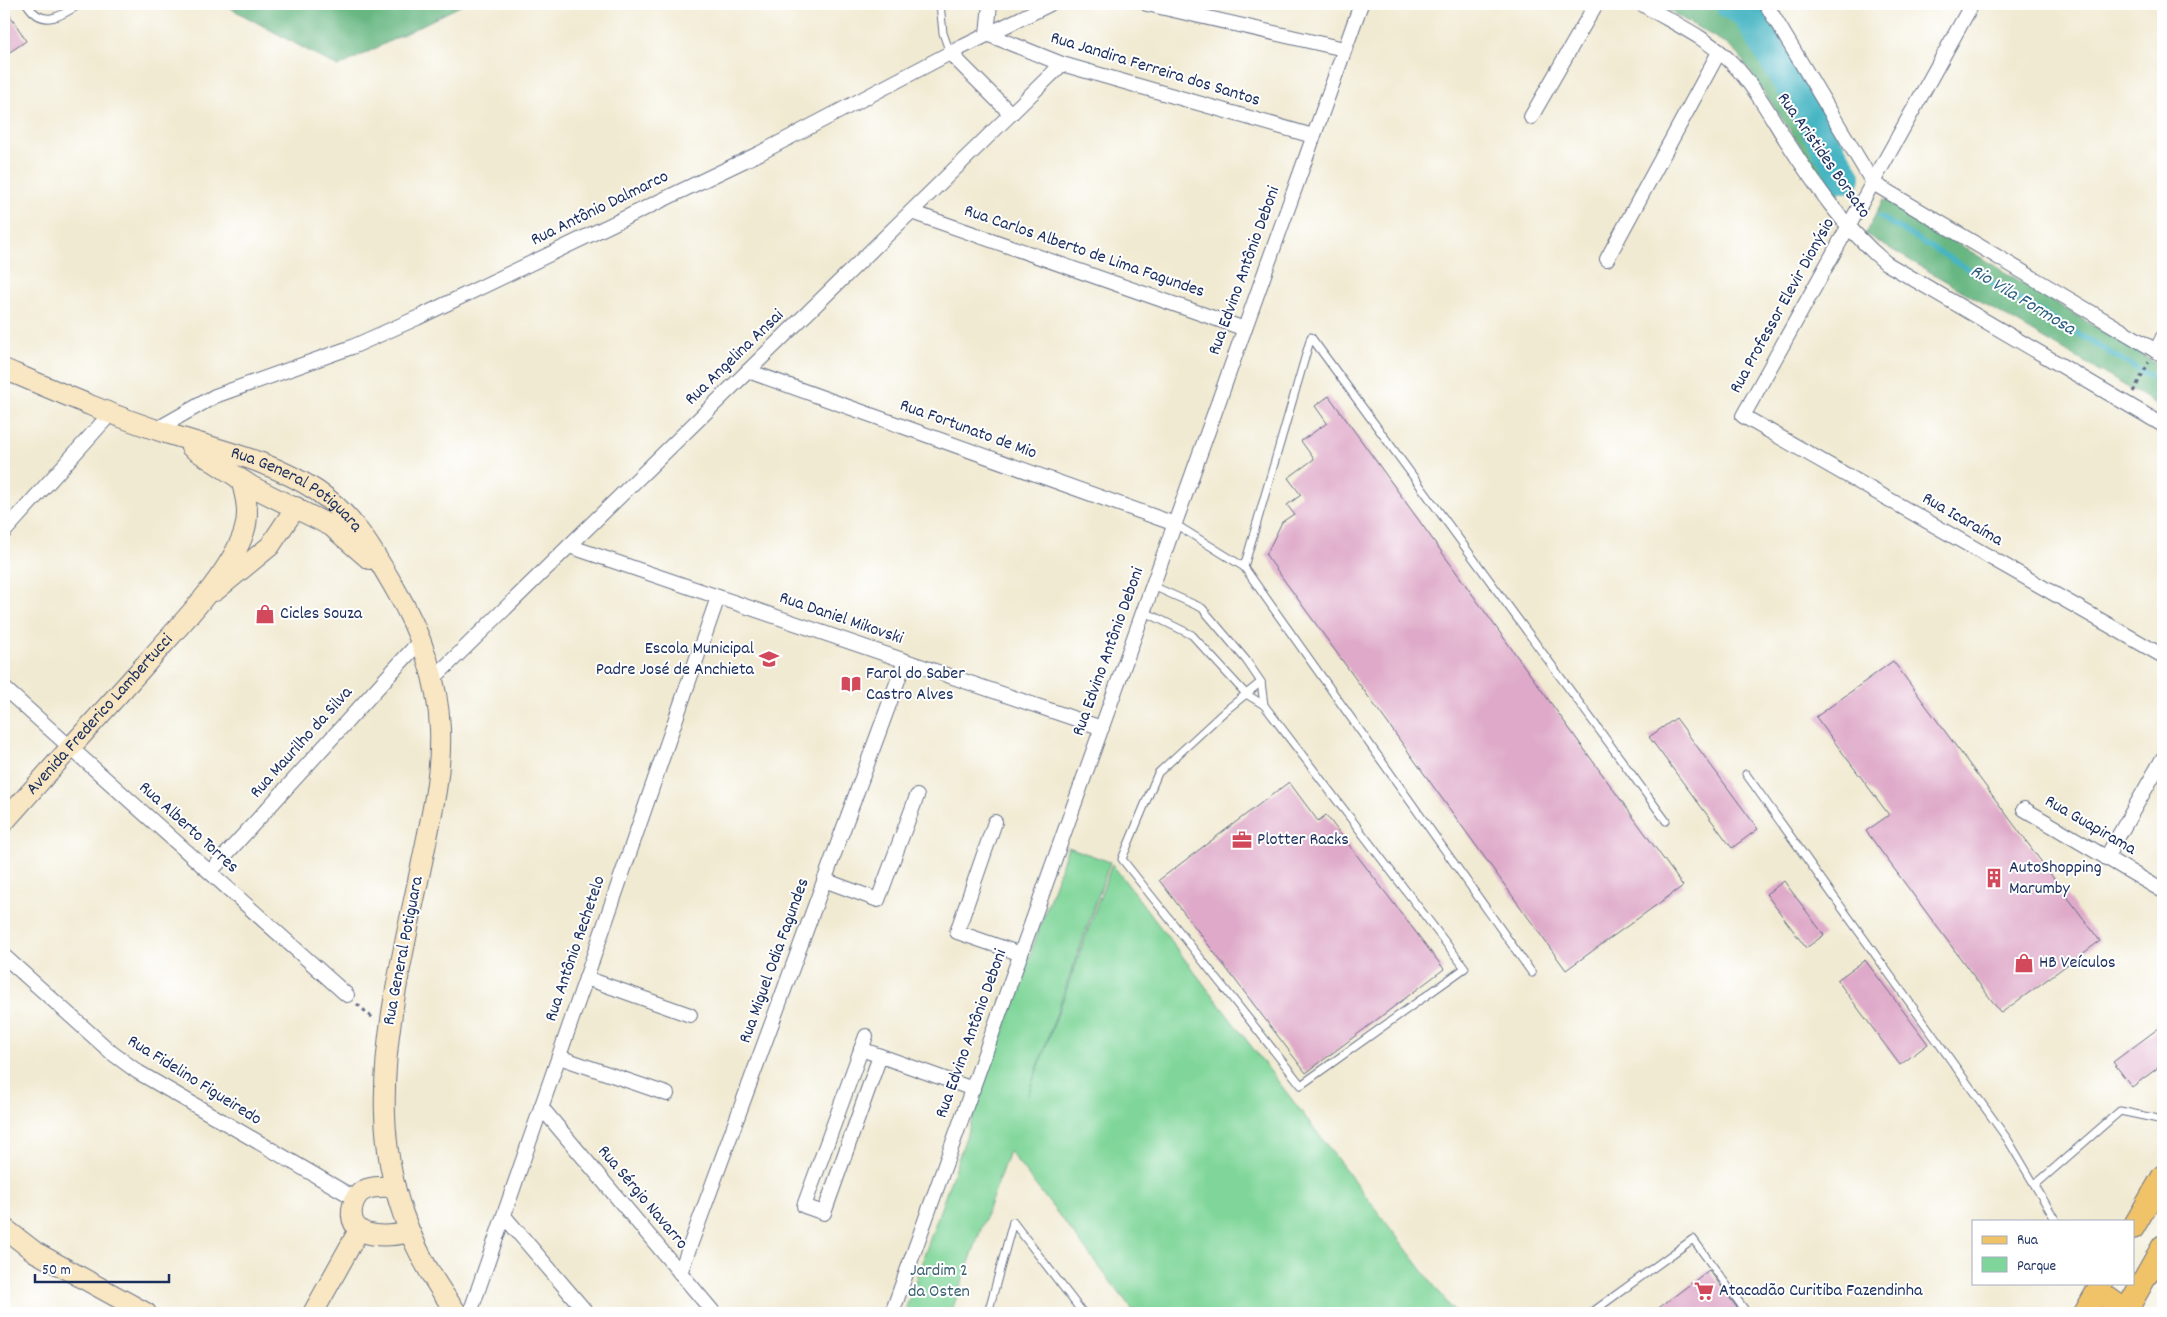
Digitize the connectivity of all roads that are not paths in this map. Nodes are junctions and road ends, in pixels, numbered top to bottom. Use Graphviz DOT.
graph roads {
  1 [pos="27,4"];
  2 [pos="80,4"];
  3 [pos="940,4"];
  4 [pos="990,4"];
  5 [pos="1050,4"];
  6 [pos="1147,4"];
  7 [pos="1361,4"];
  8 [pos="1596,4"];
  9 [pos="1642,4"];
  10 [pos="1766,4"];
  11 [pos="1972,4"];
  12 [pos="987,34"];
  13 [pos="1344,49"];
  14 [pos="1719,52"];
  15 [pos="950,53"];
  16 [pos="1062,64"];
  17 [pos="1011,114"];
  18 [pos="1532,117"];
  19 [pos="1313,136"];
  20 [pos="1873,184"];
  21 [pos="911,212"];
  22 [pos="1848,228"];
  23 [pos="1607,259"];
  24 [pos="1244,328"];
  25 [pos="2163,337"];
  26 [pos="2160,353"];
  27 [pos="4,369"];
  28 [pos="748,371"];
  29 [pos="112,412"];
  30 [pos="1742,416"];
  31 [pos="2163,426"];
  32 [pos="163,431"];
  33 [pos="266,464"];
  34 [pos="241,480"];
  35 [pos="296,507"];
  36 [pos="1174,524"];
  37 [pos="4,532"];
  38 [pos="569,546"];
  39 [pos="1244,567"];
  40 [pos="392,584"];
  41 [pos="1152,586"];
  42 [pos="718,597"];
  43 [pos="196,607"];
  44 [pos="1143,611"];
  45 [pos="422,640"];
  46 [pos="2163,656"];
  47 [pos="905,661"];
  48 [pos="433,679"];
  49 [pos="1261,682"];
  50 [pos="4,688"];
  51 [pos="1246,694"];
  52 [pos="1264,705"];
  53 [pos="1102,728"];
  54 [pos="70,748"];
  55 [pos="2163,758"];
  56 [pos="1746,774"];
  57 [pos="917,796"];
  58 [pos="2024,809"];
  59 [pos="1666,821"];
  60 [pos="4,822"];
  61 [pos="995,822"];
  62 [pos="2106,858"];
  63 [pos="210,872"];
  64 [pos="824,880"];
  65 [pos="2163,891"];
  66 [pos="1021,954"];
  67 [pos="4,956"];
  68 [pos="1532,973"];
  69 [pos="586,978"];
  70 [pos="348,995"];
  71 [pos="690,1015"];
  72 [pos="558,1056"];
  73 [pos="880,1056"];
  74 [pos="973,1089"];
  75 [pos="667,1094"];
  76 [pos="541,1107"];
  77 [pos="2163,1120"];
  78 [pos="2163,1176"];
  79 [pos="2035,1185"];
  80 [pos="396,1187"];
  81 [pos="356,1199"];
  82 [pos="504,1216"];
  83 [pos="2055,1220"];
  84 [pos="2134,1226"];
  85 [pos="4,1228"];
  86 [pos="359,1230"];
  87 [pos="409,1232"];
  88 [pos="2163,1246"];
  89 [pos="680,1273"];
  90 [pos="2098,1286"];
  91 [pos="2126,1312"];
  92 [pos="146,1313"];
  93 [pos="313,1313"];
  94 [pos="457,1313"];
  95 [pos="470,1313"];
  96 [pos="587,1313"];
  97 [pos="714,1313"];
  98 [pos="892,1313"];
  99 [pos="988,1313"];
  100 [pos="1083,1313"];
  101 [pos="1591,1313"];
  102 [pos="1747,1313"];
  103 [pos="2085,1313"];
  1 -- 2 [label="lane"];
  3 -- 15 [label="lane"];
  4 -- 12 [label="street"];
  5 -- 12 [label="street, Rua Antônio Dalmarco"];
  6 -- 13 [label="street"];
  7 -- 13 [label="street, Rua Edvino Antônio Deboni"];
  8 -- 18 [label="street"];
  9 -- 14 [label="street, Rua Aristides Borsato"];
  10 -- 20 [label="street, Rua Aristides Borsato"];
  11 -- 20 [label="street, Rua Professor Elevir Dionýsio"];
  12 -- 15 [label="street, Rua Antônio Dalmarco"];
  12 -- 16 [label="street, Rua Jandira Ferreira dos Santos"];
  13 -- 19 [label="street, Rua Edvino Antônio Deboni"];
  14 -- 22 [label="street, Rua Aristides Borsato"];
  14 -- 23 [label="street"];
  15 -- 17 [label="street"];
  15 -- 32 [label="street, Rua Antônio Dalmarco"];
  16 -- 17 [label="street, Rua Angelina Ansai"];
  16 -- 19 [label="street, Rua Jandira Ferreira dos Santos"];
  17 -- 21 [label="street, Rua Angelina Ansai"];
  19 -- 24 [label="street, Rua Edvino Antônio Deboni"];
  20 -- 22 [label="street, Rua Professor Elevir Dionýsio"];
  20 -- 26 [label="street, Rua Aristides Borsato"];
  21 -- 24 [label="street, Rua Carlos Alberto de Lima Fagundes"];
  21 -- 28 [label="street, Rua Angelina Ansai"];
  22 -- 30 [label="street, Rua Professor Elevir Dionýsio"];
  22 -- 31 [label="street, Rua Aristides Borsato"];
  24 -- 36 [label="street, Rua Edvino Antônio Deboni"];
  25 -- 26 [label="street"];
  27 -- 29 [label="main road, Rua General Potiguara"];
  28 -- 36 [label="street, Rua Fortunato de Mio"];
  28 -- 38 [label="street, Rua Angelina Ansai"];
  29 -- 32 [label="main road, Rua General Potiguara"];
  29 -- 37 [label="street"];
  30 -- 46 [label="street, Rua Icaraíma"];
  32 -- 33 [label="main road, Rua General Potiguara"];
  32 -- 34 [label="main road, Rua General Potiguara"];
  33 -- 35 [label="main road"];
  33 -- 40 [label="main road, Rua General Potiguara"];
  34 -- 35 [label="main road, Rua General Potiguara"];
  34 -- 43 [label="main road, Avenida Frederico Lambertucci"];
  35 -- 40 [label="main road, Rua General Potiguara"];
  35 -- 43 [label="main road, Avenida Frederico Lambertucci"];
  36 -- 39 [label="lane"];
  36 -- 41 [label="street, Rua Edvino Antônio Deboni"];
  38 -- 42 [label="street, Rua Daniel Mikovski"];
  38 -- 48 [label="street, Rua Angelina Ansai"];
  39 -- 59 [label="lane"];
  39 -- 68 [label="lane"];
  40 -- 45 [label="main road, Rua General Potiguara"];
  41 -- 44 [label="street, Rua Edvino Antônio Deboni"];
  41 -- 49 [label="lane"];
  42 -- 47 [label="street, Rua Daniel Mikovski"];
  42 -- 69 [label="street, Rua Antônio Rechetelo"];
  43 -- 54 [label="main road, Avenida Frederico Lambertucci"];
  44 -- 51 [label="lane"];
  44 -- 53 [label="street, Rua Edvino Antônio Deboni"];
  45 -- 48 [label="main road, Rua General Potiguara"];
  45 -- 63 [label="street, Rua Maurilho da Silva"];
  47 -- 53 [label="street, Rua Daniel Mikovski"];
  47 -- 64 [label="street, Rua Miguel Odia Fagundes"];
  48 -- 80 [label="main road, Rua General Potiguara"];
  49 -- 51 [label="lane"];
  49 -- 52 [label="lane"];
  50 -- 54 [label="street, Rua Alberto Torres"];
  51 -- 52 [label="lane"];
  51 -- 52 [label="lane"];
  53 -- 66 [label="street, Rua Edvino Antônio Deboni"];
  54 -- 60 [label="main road, Avenida Frederico Lambertucci"];
  54 -- 63 [label="street, Rua Alberto Torres"];
  55 -- 62 [label="street"];
  56 -- 79 [label="lane"];
  57 -- 64 [label="street"];
  58 -- 62 [label="street, Rua Guapirama"];
  61 -- 66 [label="street"];
  62 -- 65 [label="street, Rua Guapirama"];
  63 -- 70 [label="street, Rua Alberto Torres"];
  64 -- 89 [label="street, Rua Miguel Odia Fagundes"];
  66 -- 74 [label="street, Rua Edvino Antônio Deboni"];
  67 -- 81 [label="street, Rua Fidelino Figueiredo"];
  69 -- 71 [label="street"];
  69 -- 72 [label="street, Rua Antônio Rechetelo"];
  72 -- 75 [label="street"];
  72 -- 76 [label="street, Rua Antônio Rechetelo"];
  73 -- 73 [label="street"];
  73 -- 74 [label="street"];
  74 -- 98 [label="street, Rua Edvino Antônio Deboni"];
  76 -- 82 [label="street, Rua Antônio Rechetelo"];
  76 -- 89 [label="street, Rua Sérgio Navarro"];
  77 -- 79 [label="lane"];
  78 -- 84 [label="main road"];
  79 -- 83 [label="lane"];
  80 -- 81 [label="main road"];
  80 -- 87 [label="main road, Rua General Potiguara"];
  81 -- 86 [label="main road"];
  82 -- 95 [label="street, Rua Antônio Rechetelo"];
  82 -- 96 [label="street"];
  85 -- 92 [label="main road"];
  86 -- 87 [label="main road"];
  86 -- 93 [label="main road"];
  87 -- 94 [label="main road, Rua General Potiguara"];
  88 -- 91 [label="main road"];
  89 -- 97 [label="street, Rua Sérgio Navarro"];
  90 -- 91 [label="main road"];
  90 -- 103 [label="main road"];
  99 -- 100 [label="lane"];
  101 -- 102 [label="lane"];
}
